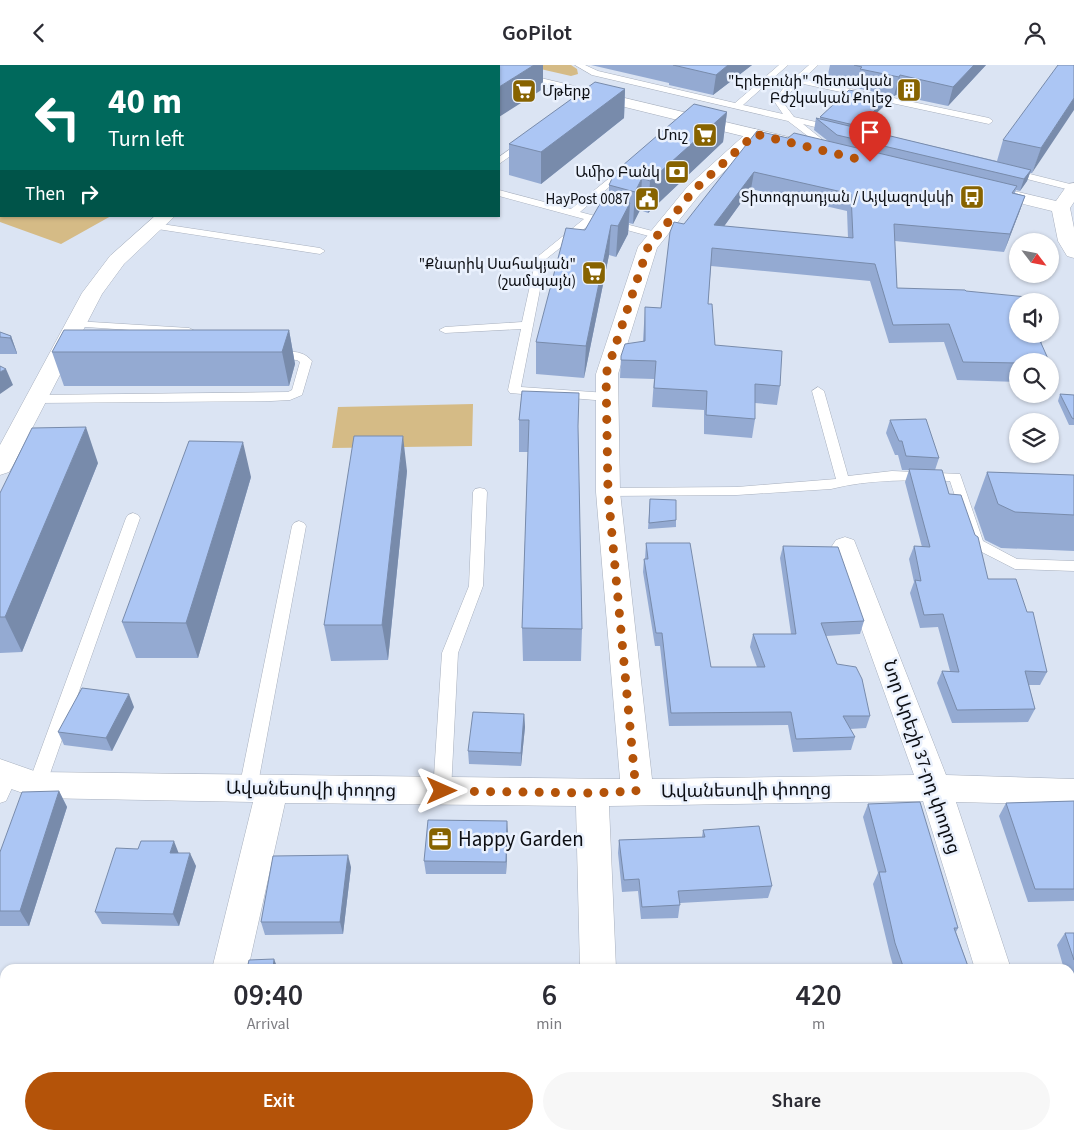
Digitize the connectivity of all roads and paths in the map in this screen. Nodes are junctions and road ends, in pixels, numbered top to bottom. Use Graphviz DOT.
graph roads {
  1 [pos="579,65"];
  2 [pos="784,65"];
  3 [pos="814,65"];
  4 [pos="500,72"];
  5 [pos="797,80"];
  6 [pos="737,106"];
  7 [pos="790,118"];
  8 [pos="989,121"];
  9 [pos="847,132"];
  10 [pos="536,134"];
  11 [pos="755,134"];
  12 [pos="840,155"];
  13 [pos="637,157"];
  14 [pos="500,160"];
  15 [pos="998,169"];
  16 [pos="974,187"];
  17 [pos="1074,188"];
  18 [pos="500,193"];
  19 [pos="1061,208"];
  20 [pos="573,213"];
  21 [pos="592,218"];
  22 [pos="160,221"];
  23 [pos="656,235"];
  24 [pos="320,251"];
  25 [pos="1074,252"];
  26 [pos="76,324"];
  27 [pos="528,325"];
  28 [pos="445,330"];
  29 [pos="203,332"];
  30 [pos="260,356"];
  31 [pos="818,391"];
  32 [pos="607,397"];
  33 [pos="36,399"];
  34 [pos="0,467"];
  35 [pos="843,480"];
  36 [pos="480,492"];
  37 [pos="608,492"];
  38 [pos="133,518"];
  39 [pos="299,526"];
  40 [pos="845,546"];
  41 [pos="1074,566"];
  42 [pos="11,782"];
  43 [pos="935,788"];
  44 [pos="260,789"];
  45 [pos="442,791"];
  46 [pos="636,791"];
  47 [pos="592,793"];
  48 [pos="1074,793"];
  49 [pos="231,964"];
  50 [pos="598,964"];
  51 [pos="990,964"];
  1 -- 6 [label="lane"];
  2 -- 6 [label="lane"];
  3 -- 5 [label="lane"];
  4 -- 11 [label="street"];
  5 -- 7 [label="lane"];
  5 -- 8 [label="lane"];
  6 -- 7 [label="lane"];
  7 -- 9 [label="lane"];
  7 -- 12 [label="lane"];
  10 -- 14 [label="lane"];
  11 -- 12 [label="street"];
  11 -- 23 [label="street"];
  13 -- 20 [label="lane"];
  15 -- 17 [label="lane"];
  16 -- 19 [label="street"];
  17 -- 19 [label="street"];
  18 -- 20 [label="lane"];
  19 -- 25 [label="street"];
  20 -- 21 [label="lane"];
  21 -- 23 [label="lane"];
  21 -- 27 [label="lane"];
  22 -- 24 [label="lane"];
  22 -- 26 [label="street"];
  23 -- 32 [label="street"];
  26 -- 29 [label="lane"];
  26 -- 33 [label="street"];
  27 -- 28 [label="lane"];
  27 -- 32 [label="lane"];
  30 -- 33 [label="lane"];
  31 -- 35 [label="lane"];
  32 -- 37 [label="street"];
  33 -- 34 [label="street"];
  35 -- 37 [label="lane"];
  35 -- 41 [label="lane"];
  36 -- 45 [label="lane"];
  37 -- 46 [label="street"];
  38 -- 42 [label="lane"];
  39 -- 44 [label="lane"];
  40 -- 43 [label="street, Նոր Արեշի 37-րդ փողոց"];
  42 -- 44 [label="street, Ավանեսովի փողոց"];
  43 -- 46 [label="street, Ավանեսովի փողոց"];
  43 -- 48 [label="street, Ավանեսովի փողոց"];
  43 -- 51 [label="street, Նոր Արեշի 37-րդ փողոց"];
  44 -- 45 [label="street, Ավանեսովի փողոց"];
  44 -- 49 [label="street"];
  45 -- 47 [label="street, Ավանեսովի փողոց"];
  46 -- 47 [label="street, Ավանեսովի փողոց"];
  47 -- 50 [label="street"];
}
